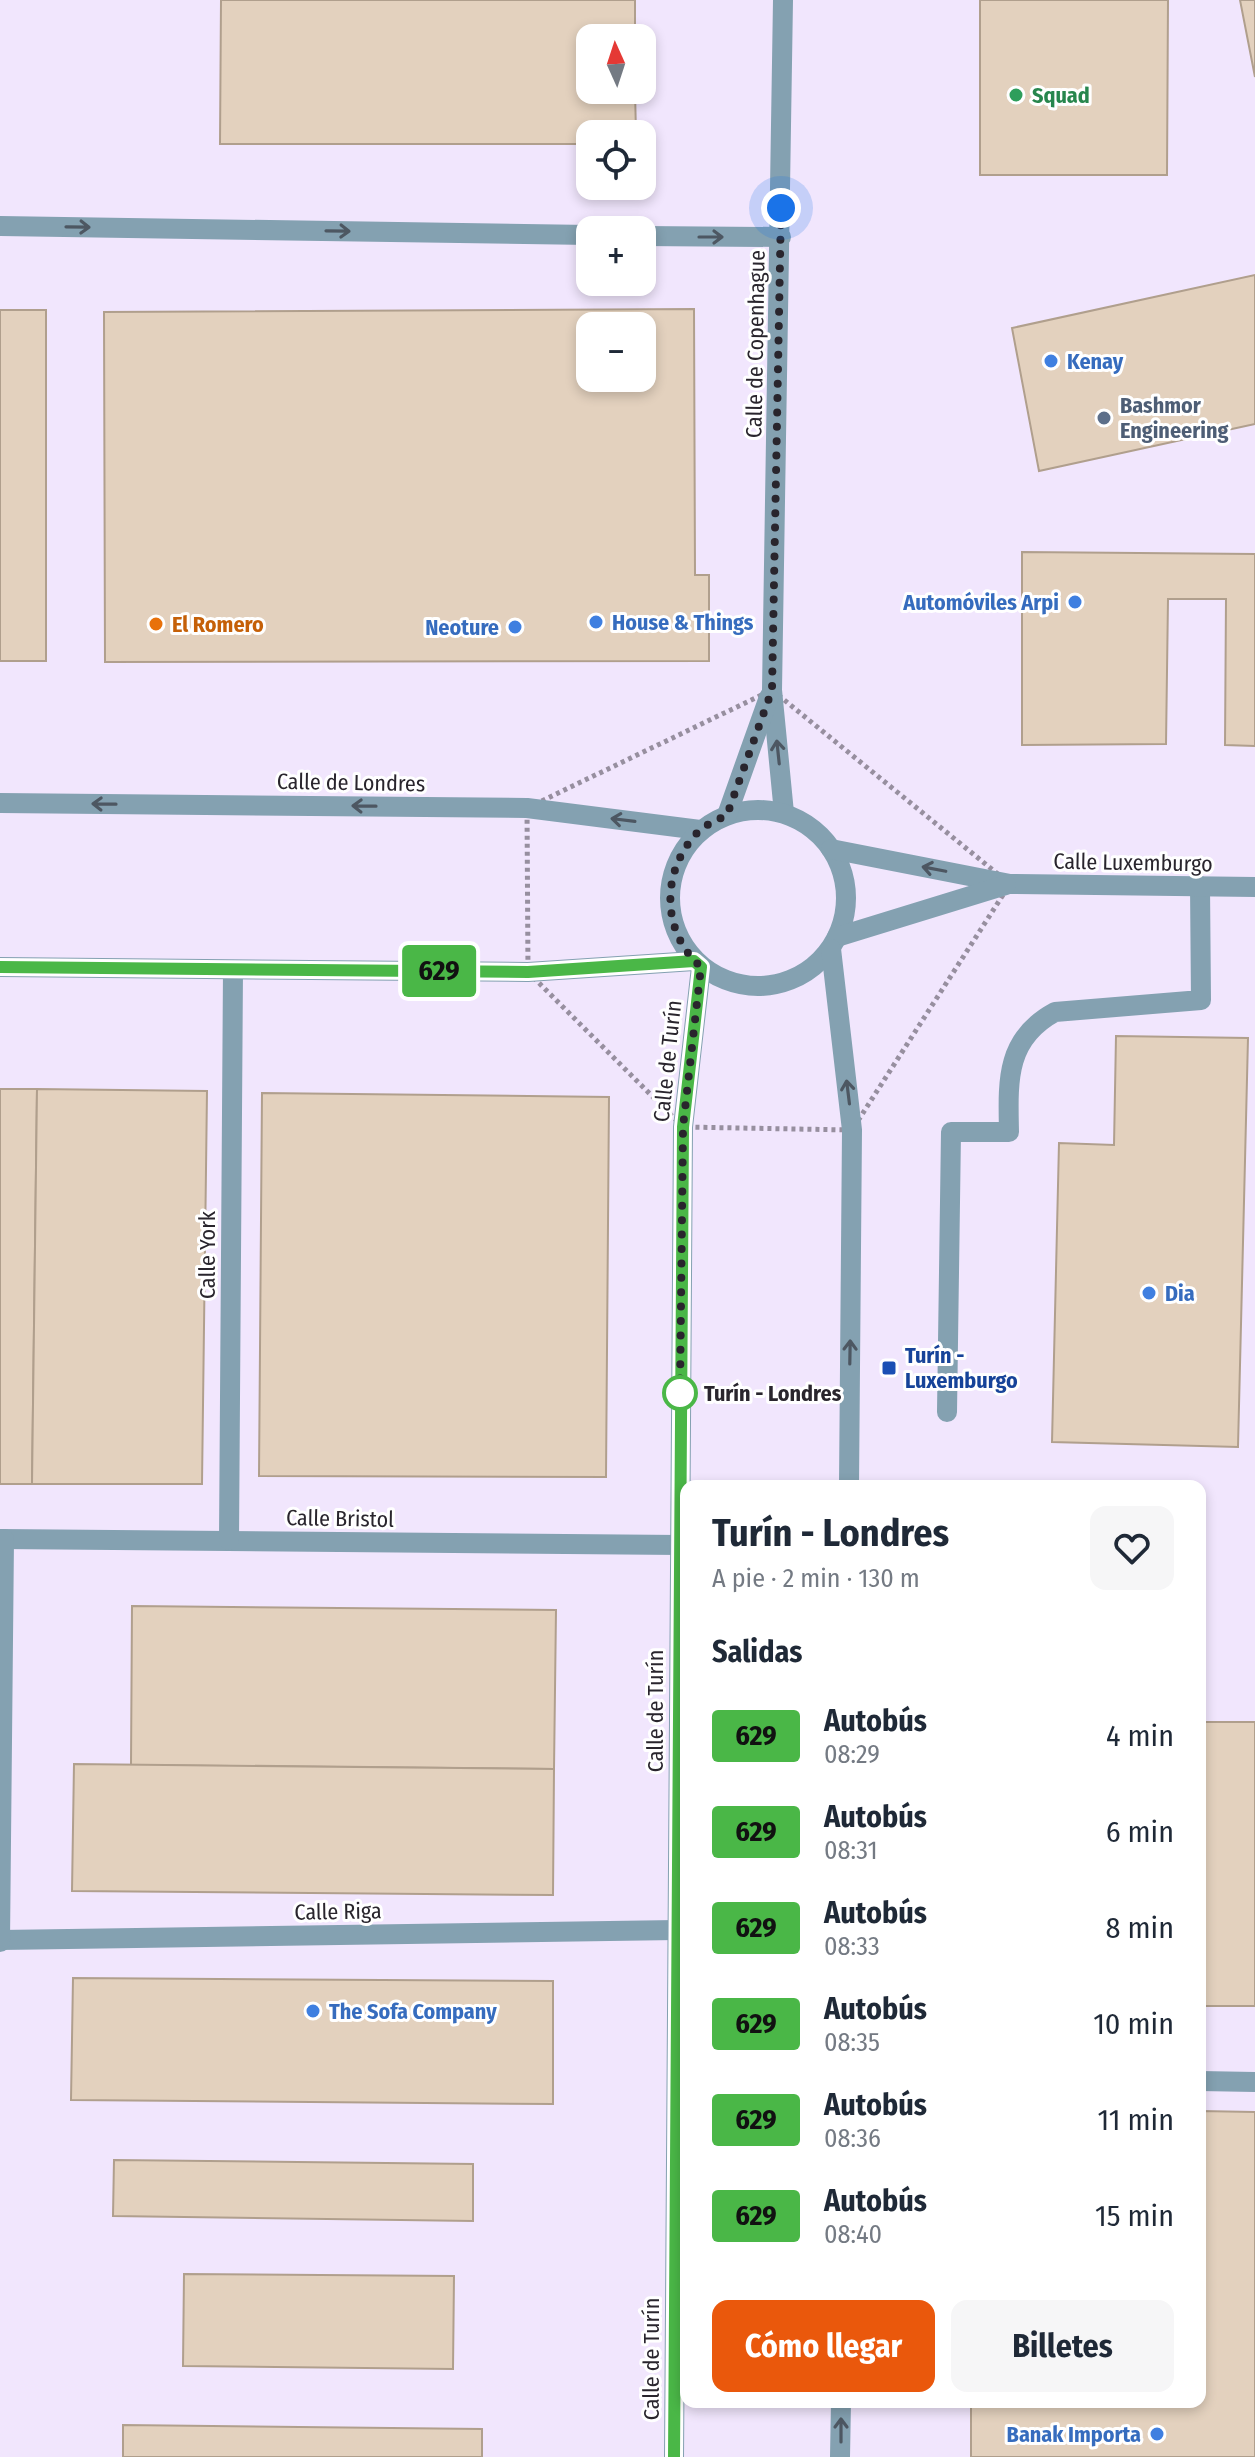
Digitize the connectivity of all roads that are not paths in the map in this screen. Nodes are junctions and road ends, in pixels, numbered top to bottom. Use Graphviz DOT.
graph roads {
  1 [pos="783,0"];
  2 [pos="0,226"];
  3 [pos="576,235"];
  4 [pos="656,236"];
  5 [pos="781,237"];
  6 [pos="772,690"];
  7 [pos="0,803"];
  8 [pos="784,813"];
  9 [pos="727,815"];
  10 [pos="700,830"];
  11 [pos="831,849"];
  12 [pos="1010,884"];
  13 [pos="1200,886"];
  14 [pos="1255,887"];
  15 [pos="834,943"];
  16 [pos="698,964"];
  17 [pos="0,967"];
  18 [pos="233,970"];
  19 [pos="947,1412"];
  20 [pos="680,1480"];
  21 [pos="849,1480"];
  22 [pos="2,1539"];
  23 [pos="229,1540"];
  24 [pos="680,1545"];
  25 [pos="677,1930"];
  26 [pos="0,1941"];
  27 [pos="1206,2081"];
  28 [pos="1255,2082"];
  29 [pos="841,2408"];
  30 [pos="674,2457"];
  31 [pos="840,2457"];
  1 -- 5 [label="street, Calle de Copenhague"];
  2 -- 3 [label="street, one-way"];
  4 -- 5 [label="street, one-way"];
  5 -- 6 [label="street, Calle de Copenhague"];
  8 -- 6 [label="street, Calle de Copenhague, one-way"];
  6 -- 9 [label="street, Calle de Copenhague"];
  10 -- 7 [label="street, Calle de Londres, one-way"];
  8 -- 9 [label="street"];
  8 -- 11 [label="street"];
  9 -- 10 [label="street"];
  10 -- 16 [label="street"];
  12 -- 11 [label="street, Calle Luxemburgo, one-way"];
  11 -- 15 [label="street"];
  12 -- 13 [label="street, Calle Luxemburgo"];
  12 -- 15 [label="street, Calle Luxemburgo"];
  13 -- 14 [label="street, Calle Luxemburgo"];
  13 -- 19 [label="street"];
  15 -- 16 [label="street"];
  21 -- 15 [label="street, one-way"];
  16 -- 18 [label="street"];
  16 -- 20 [label="street, Calle de Turín"];
  17 -- 18 [label="street"];
  18 -- 23 [label="street, Calle York"];
  22 -- 23 [label="street, Calle Bristol"];
  22 -- 26 [label="street"];
  23 -- 24 [label="street, Calle Bristol"];
  24 -- 25 [label="street, Calle de Turín"];
  25 -- 26 [label="street, Calle Riga"];
  25 -- 30 [label="street, Calle de Turín"];
  27 -- 28 [label="street"];
  31 -- 29 [label="street, one-way"];
}
